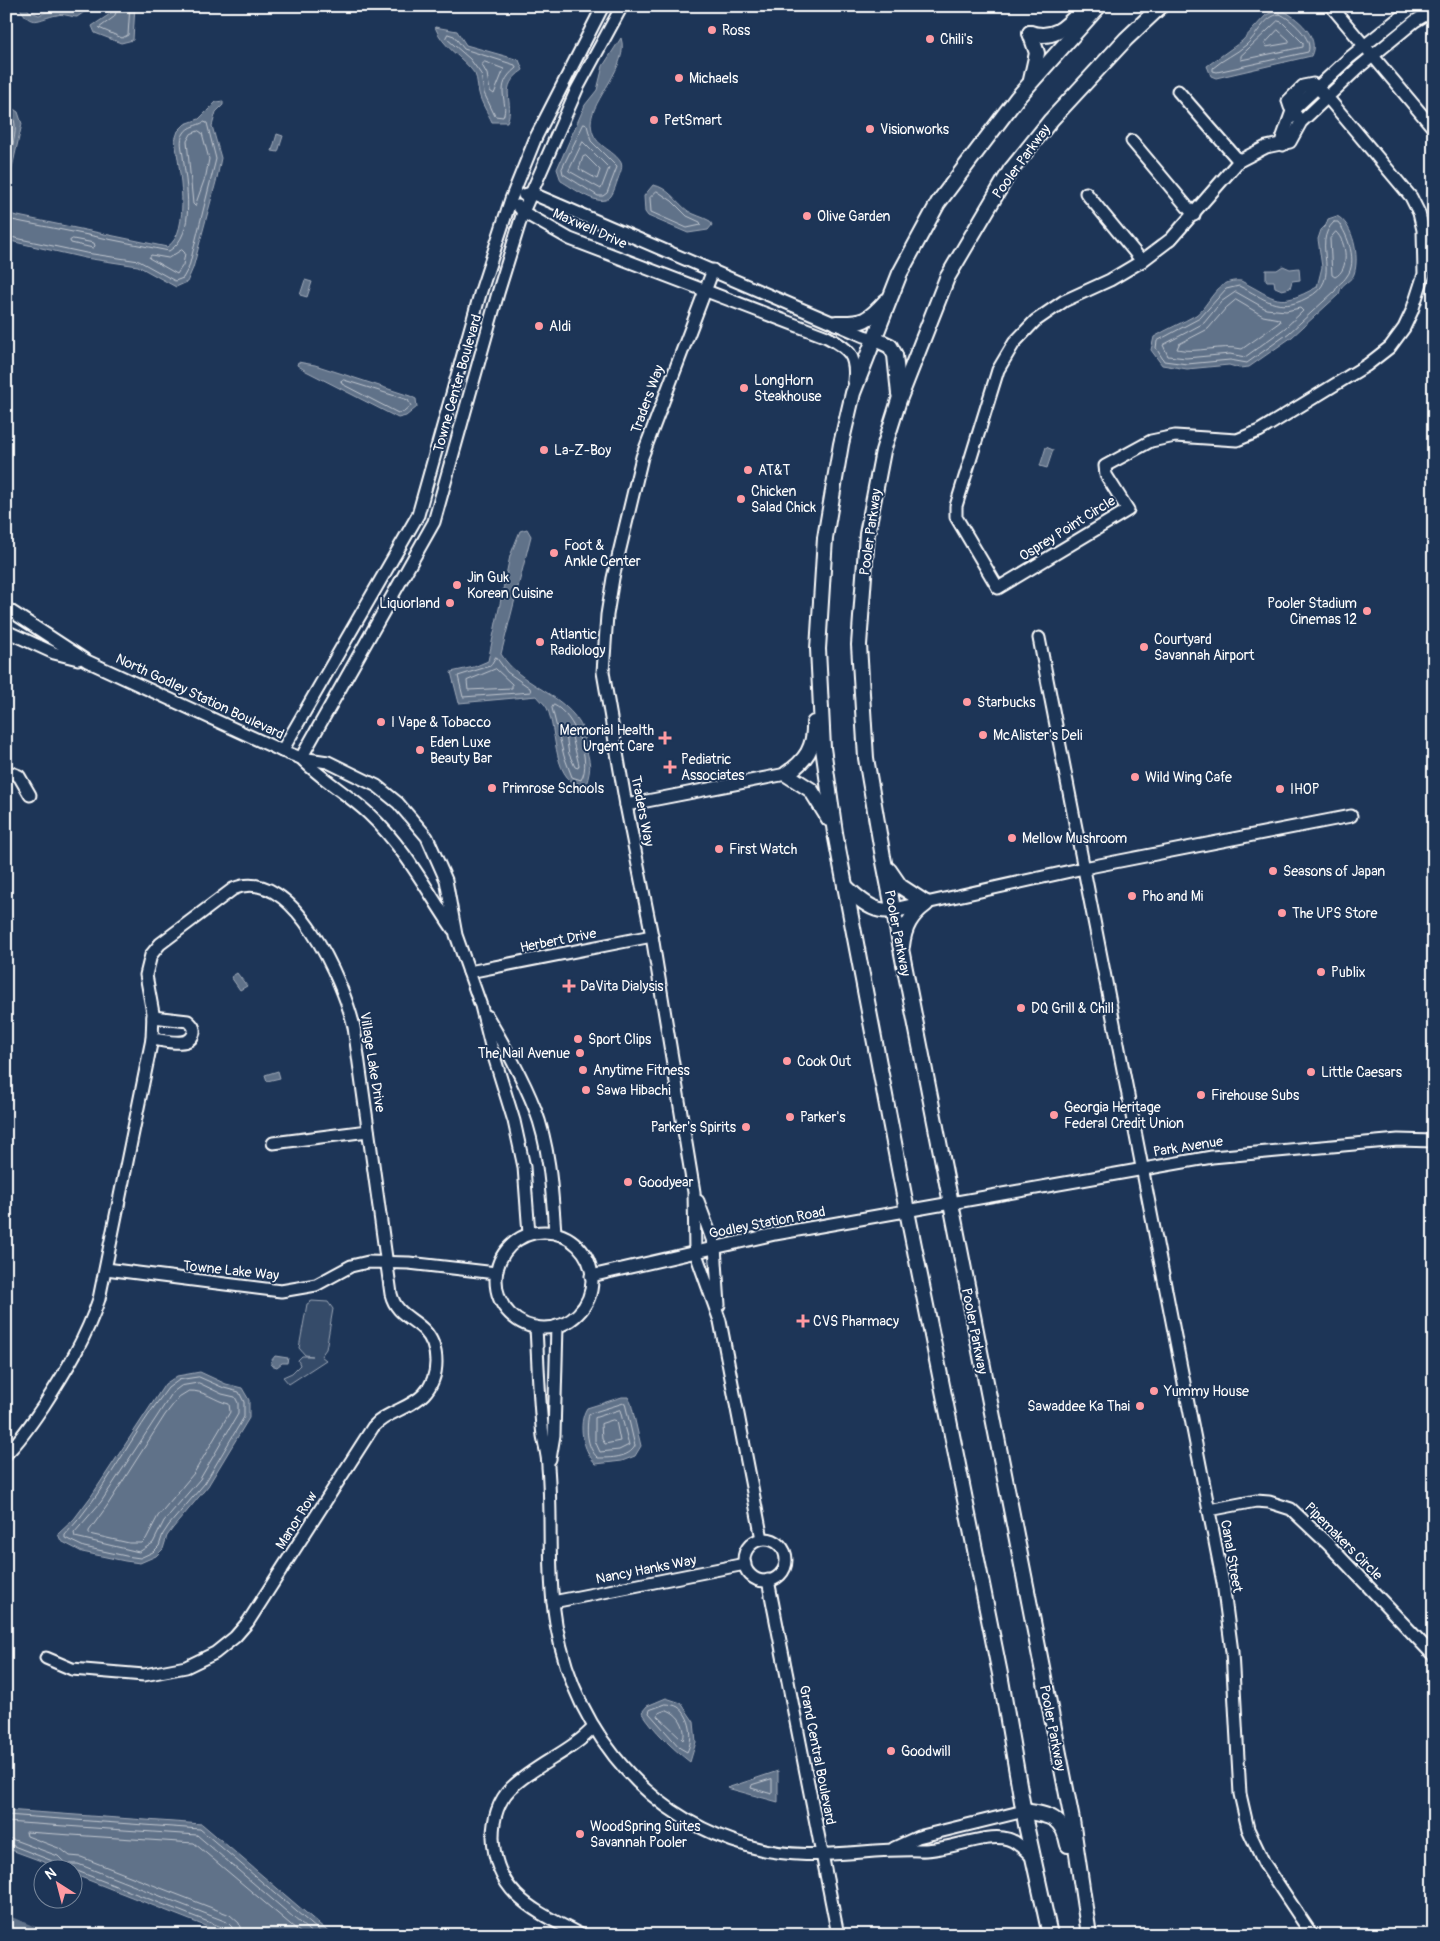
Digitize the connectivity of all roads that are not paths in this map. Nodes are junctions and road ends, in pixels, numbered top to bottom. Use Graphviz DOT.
graph roads {
  1 [pos="603,6"];
  2 [pos="622,6"];
  3 [pos="1086,6"];
  4 [pos="1099,6"];
  5 [pos="1161,6"];
  6 [pos="1414,6"];
  7 [pos="1434,10"];
  8 [pos="1335,11"];
  9 [pos="1365,46"];
  10 [pos="1373,55"];
  11 [pos="1030,82"];
  12 [pos="1318,88"];
  13 [pos="1178,91"];
  14 [pos="1327,97"];
  15 [pos="1292,111"];
  16 [pos="1301,122"];
  17 [pos="1434,129"];
  18 [pos="1132,140"];
  19 [pos="1283,145"];
  20 [pos="1238,162"];
  21 [pos="531,193"];
  22 [pos="1086,193"];
  23 [pos="511,199"];
  24 [pos="523,212"];
  25 [pos="1194,215"];
  26 [pos="1142,261"];
  27 [pos="712,270"];
  28 [pos="704,292"];
  29 [pos="893,293"];
  30 [pos="836,323"];
  31 [pos="875,338"];
  32 [pos="853,393"];
  33 [pos="899,400"];
  34 [pos="6,608"];
  35 [pos="6,632"];
  36 [pos="1039,638"];
  37 [pos="86,661"];
  38 [pos="818,661"];
  39 [pos="282,751"];
  40 [pos="301,758"];
  41 [pos="6,771"];
  42 [pos="786,774"];
  43 [pos="30,795"];
  44 [pos="626,805"];
  45 [pos="1351,816"];
  46 [pos="835,833"];
  47 [pos="883,857"];
  48 [pos="1084,868"];
  49 [pos="845,886"];
  50 [pos="926,903"];
  51 [pos="893,911"];
  52 [pos="456,935"];
  53 [pos="652,936"];
  54 [pos="902,954"];
  55 [pos="469,972"];
  56 [pos="481,1006"];
  57 [pos="153,1017"];
  58 [pos="152,1039"];
  59 [pos="368,1131"];
  60 [pos="1434,1141"];
  61 [pos="273,1143"];
  62 [pos="1143,1169"];
  63 [pos="694,1192"];
  64 [pos="950,1204"];
  65 [pos="907,1211"];
  66 [pos="555,1233"];
  67 [pos="529,1234"];
  68 [pos="715,1247"];
  69 [pos="696,1251"];
  70 [pos="387,1262"];
  71 [pos="106,1269"];
  72 [pos="496,1273"];
  73 [pos="592,1276"];
  74 [pos="720,1321"];
  75 [pos="557,1326"];
  76 [pos="536,1328"];
  77 [pos="6,1454"];
  78 [pos="548,1466"];
  79 [pos="1209,1510"];
  80 [pos="762,1539"];
  81 [pos="745,1564"];
  82 [pos="768,1580"];
  83 [pos="553,1602"];
  84 [pos="1434,1656"];
  85 [pos="46,1658"];
  86 [pos="594,1727"];
  87 [pos="1024,1811"];
  88 [pos="892,1849"];
  89 [pos="823,1856"];
  90 [pos="1033,1858"];
  91 [pos="581,1935"];
  92 [pos="838,1935"];
  93 [pos="1050,1935"];
  94 [pos="1082,1935"];
  95 [pos="1089,1935"];
  96 [pos="1312,1935"];
  1 -- 23 [label="street, Towne Center Boulevard"];
  2 -- 21 [label="street, Towne Center Boulevard"];
  3 -- 11 [label="main road"];
  4 -- 11 [label="main road"];
  5 -- 33 [label="main road, Pooler Parkway"];
  6 -- 9 [label="street"];
  7 -- 10 [label="street"];
  8 -- 9 [label="street"];
  9 -- 10 [label="street"];
  9 -- 12 [label="street"];
  10 -- 14 [label="street"];
  10 -- 17 [label="street"];
  11 -- 29 [label="main road"];
  12 -- 14 [label="street, Osprey Point Circle"];
  12 -- 15 [label="street"];
  13 -- 20 [label="street"];
  14 -- 16 [label="street"];
  14 -- 26 [label="street, Osprey Point Circle"];
  15 -- 16 [label="street"];
  15 -- 19 [label="street"];
  16 -- 19 [label="street"];
  18 -- 25 [label="street"];
  19 -- 20 [label="street, Osprey Point Circle"];
  20 -- 25 [label="street, Osprey Point Circle"];
  21 -- 23 [label="street"];
  21 -- 24 [label="street, Towne Center Boulevard"];
  21 -- 27 [label="street, Maxwell Drive"];
  22 -- 26 [label="street"];
  23 -- 24 [label="street, Maxwell Drive"];
  23 -- 39 [label="street, Towne Center Boulevard"];
  24 -- 28 [label="street, Maxwell Drive"];
  24 -- 40 [label="street, Towne Center Boulevard"];
  25 -- 26 [label="street, Osprey Point Circle"];
  27 -- 28 [label="street, Traders Way"];
  27 -- 30 [label="street, Maxwell Drive"];
  28 -- 32 [label="street, Maxwell Drive"];
  28 -- 44 [label="street, Traders Way"];
  29 -- 30 [label="main road"];
  29 -- 31 [label="main road"];
  30 -- 31 [label="street, Maxwell Drive"];
  31 -- 32 [label="main road"];
  31 -- 33 [label="main road"];
  32 -- 38 [label="main road"];
  33 -- 47 [label="main road, Pooler Parkway"];
  34 -- 37 [label="street, North Godley Station Boulevard"];
  35 -- 37 [label="street, North Godley Station Boulevard"];
  36 -- 48 [label="street, Canal Street"];
  37 -- 39 [label="street, North Godley Station Boulevard"];
  38 -- 42 [label="main road"];
  38 -- 46 [label="main road"];
  39 -- 40 [label="street, North Godley Station Boulevard"];
  40 -- 52 [label="street, North Godley Station Boulevard"];
  40 -- 52 [label="street, North Godley Station Boulevard"];
  41 -- 43 [label="street"];
  42 -- 44 [label="street"];
  42 -- 46 [label="main road"];
  44 -- 53 [label="street, Traders Way"];
  45 -- 48 [label="street"];
  46 -- 49 [label="main road"];
  47 -- 50 [label="main road"];
  47 -- 51 [label="main road, Pooler Parkway"];
  48 -- 50 [label="street"];
  48 -- 62 [label="street, Canal Street"];
  49 -- 51 [label="main road"];
  49 -- 65 [label="main road"];
  50 -- 51 [label="main road"];
  50 -- 54 [label="main road"];
  51 -- 54 [label="main road, Pooler Parkway"];
  52 -- 55 [label="street, North Godley Station Boulevard"];
  53 -- 55 [label="street, Herbert Drive"];
  53 -- 63 [label="street, Traders Way"];
  54 -- 64 [label="main road, Pooler Parkway"];
  55 -- 56 [label="street, North Godley Station Boulevard"];
  56 -- 66 [label="street, North Godley Station Boulevard"];
  56 -- 67 [label="street, North Godley Station Boulevard"];
  57 -- 58 [label="street, Village Lake Drive"];
  57 -- 58 [label="street"];
  57 -- 59 [label="street, Village Lake Drive"];
  58 -- 71 [label="street, Village Lake Drive"];
  59 -- 61 [label="street"];
  59 -- 70 [label="street, Village Lake Drive"];
  60 -- 62 [label="street, Park Avenue"];
  62 -- 64 [label="street, Park Avenue"];
  62 -- 79 [label="street, Canal Street"];
  63 -- 68 [label="street, Traders Way"];
  63 -- 69 [label="street, Traders Way"];
  64 -- 65 [label="street, Godley Station Road"];
  64 -- 95 [label="main road, Pooler Parkway"];
  65 -- 68 [label="street, Godley Station Road"];
  65 -- 87 [label="main road"];
  66 -- 67 [label="street"];
  66 -- 73 [label="street"];
  67 -- 72 [label="street"];
  68 -- 69 [label="street, Godley Station Road"];
  68 -- 74 [label="street"];
  69 -- 73 [label="street, Godley Station Road"];
  69 -- 74 [label="street"];
  70 -- 71 [label="street, Towne Lake Way"];
  70 -- 72 [label="street, Towne Lake Way"];
  70 -- 85 [label="street, Manor Row"];
  71 -- 77 [label="street, Village Lake Drive"];
  72 -- 76 [label="street"];
  73 -- 75 [label="street"];
  74 -- 80 [label="street"];
  75 -- 76 [label="street"];
  75 -- 78 [label="street"];
  76 -- 78 [label="street"];
  78 -- 83 [label="street"];
  79 -- 84 [label="street, Pipemakers Circle"];
  79 -- 96 [label="street, Canal Street"];
  80 -- 81 [label="street"];
  80 -- 82 [label="street"];
  81 -- 82 [label="street"];
  81 -- 83 [label="street, Nancy Hanks Way"];
  82 -- 89 [label="street, Grand Central Boulevard"];
  83 -- 86 [label="street"];
  86 -- 89 [label="street"];
  86 -- 91 [label="street"];
  87 -- 88 [label="street"];
  87 -- 90 [label="main road"];
  87 -- 94 [label="main road"];
  88 -- 89 [label="street"];
  88 -- 90 [label="street"];
  89 -- 92 [label="street, Grand Central Boulevard"];
  90 -- 93 [label="main road"];
}
